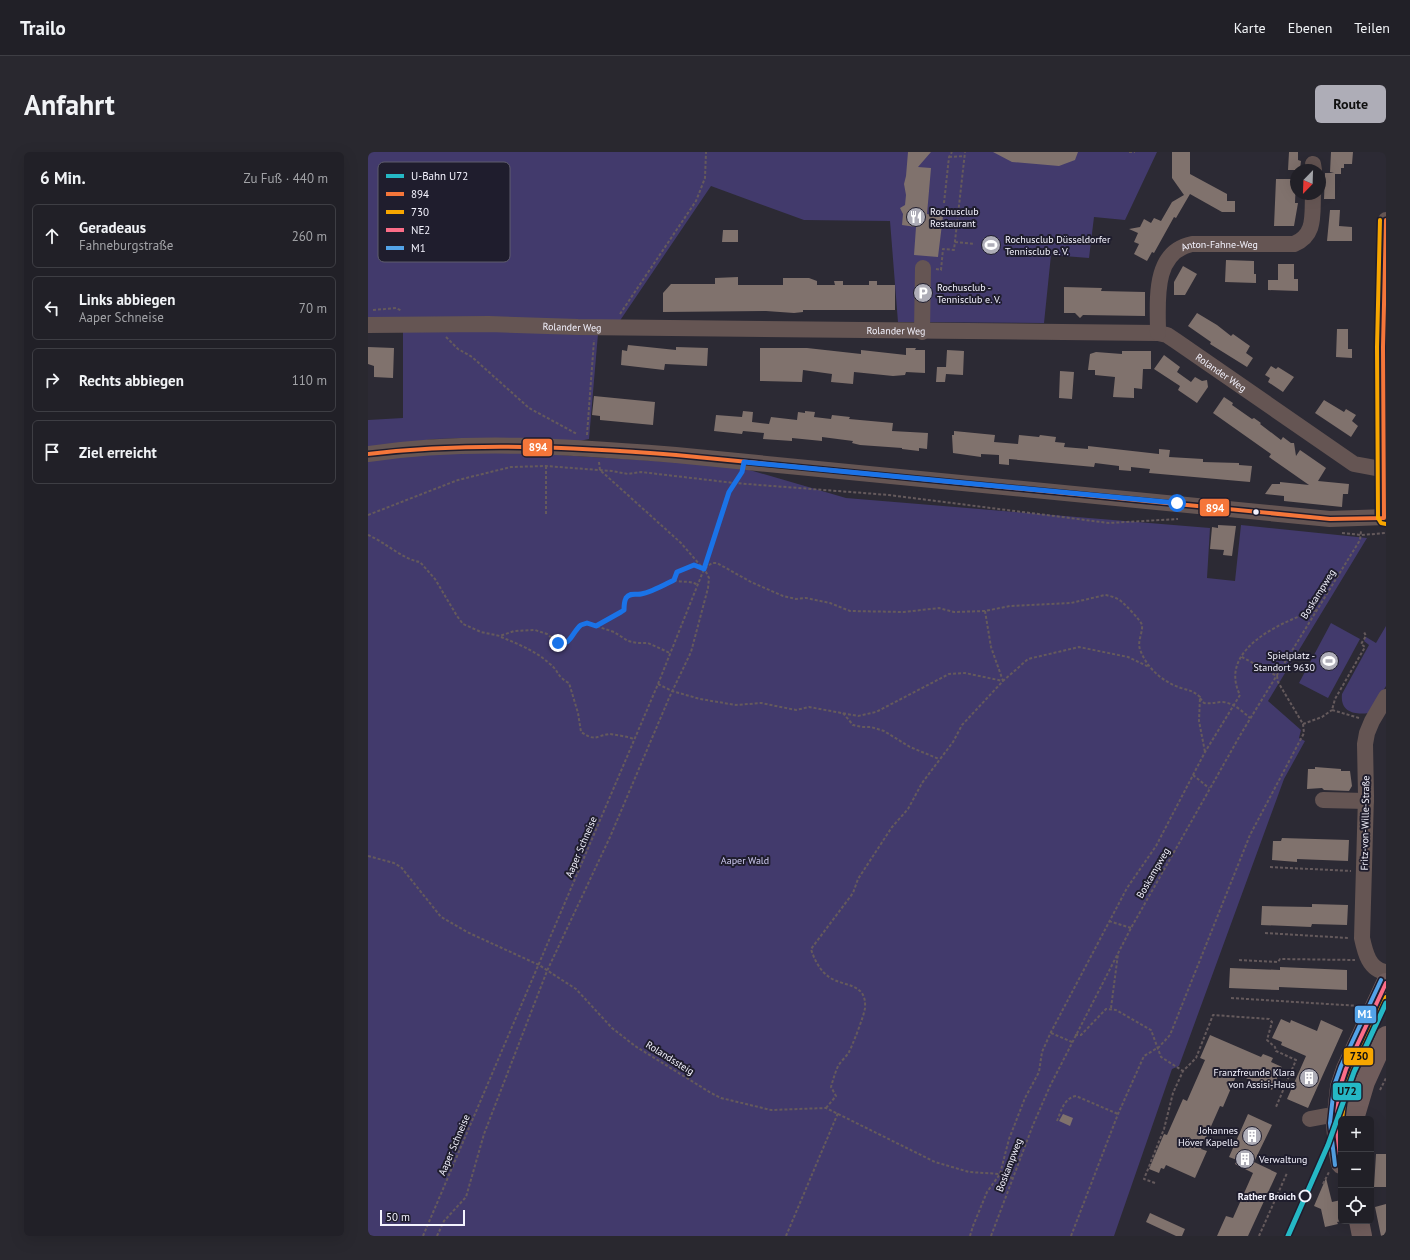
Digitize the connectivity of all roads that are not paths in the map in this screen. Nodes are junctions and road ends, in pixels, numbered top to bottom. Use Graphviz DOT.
graph roads {
  1 [pos="1313,200"];
  2 [pos="1386,220"];
  3 [pos="923,268"];
  4 [pos="368,325"];
  5 [pos="922,332"];
  6 [pos="1158,334"];
  7 [pos="1385,347"];
  8 [pos="368,454"];
  9 [pos="1385,469"];
  10 [pos="1385,517"];
  11 [pos="1386,697"];
  12 [pos="1323,800"];
  13 [pos="1366,801"];
  14 [pos="1364,945"];
  15 [pos="1386,968"];
  16 [pos="1386,972"];
  17 [pos="1386,983"];
  18 [pos="1386,1036"];
  19 [pos="1343,1116"];
  20 [pos="1346,1116"];
  21 [pos="1338,1118"];
  22 [pos="1310,1120"];
  23 [pos="1338,1138"];
  24 [pos="1336,1165"];
  25 [pos="1360,1224"];
  26 [pos="1362,1236"];
  1 -- 6 [label="street, Anton-Fahne-Weg"];
  2 -- 7 [label="street"];
  3 -- 5 [label="street"];
  4 -- 5 [label="street, Rolander Weg"];
  5 -- 6 [label="street, Rolander Weg"];
  6 -- 9 [label="street, Rolander Weg"];
  7 -- 9 [label="street"];
  8 -- 10 [label="street"];
  9 -- 10 [label="street"];
  11 -- 13 [label="street, Fritz-von-Wille-Straße"];
  12 -- 13 [label="street"];
  13 -- 14 [label="street, Fritz-von-Wille-Straße"];
  14 -- 15 [label="street"];
  14 -- 16 [label="street"];
  17 -- 19 [label="main road"];
  18 -- 20 [label="main road"];
  21 -- 22 [label="street"];
  23 -- 24 [label="main road"];
  25 -- 26 [label="main road"];
}
